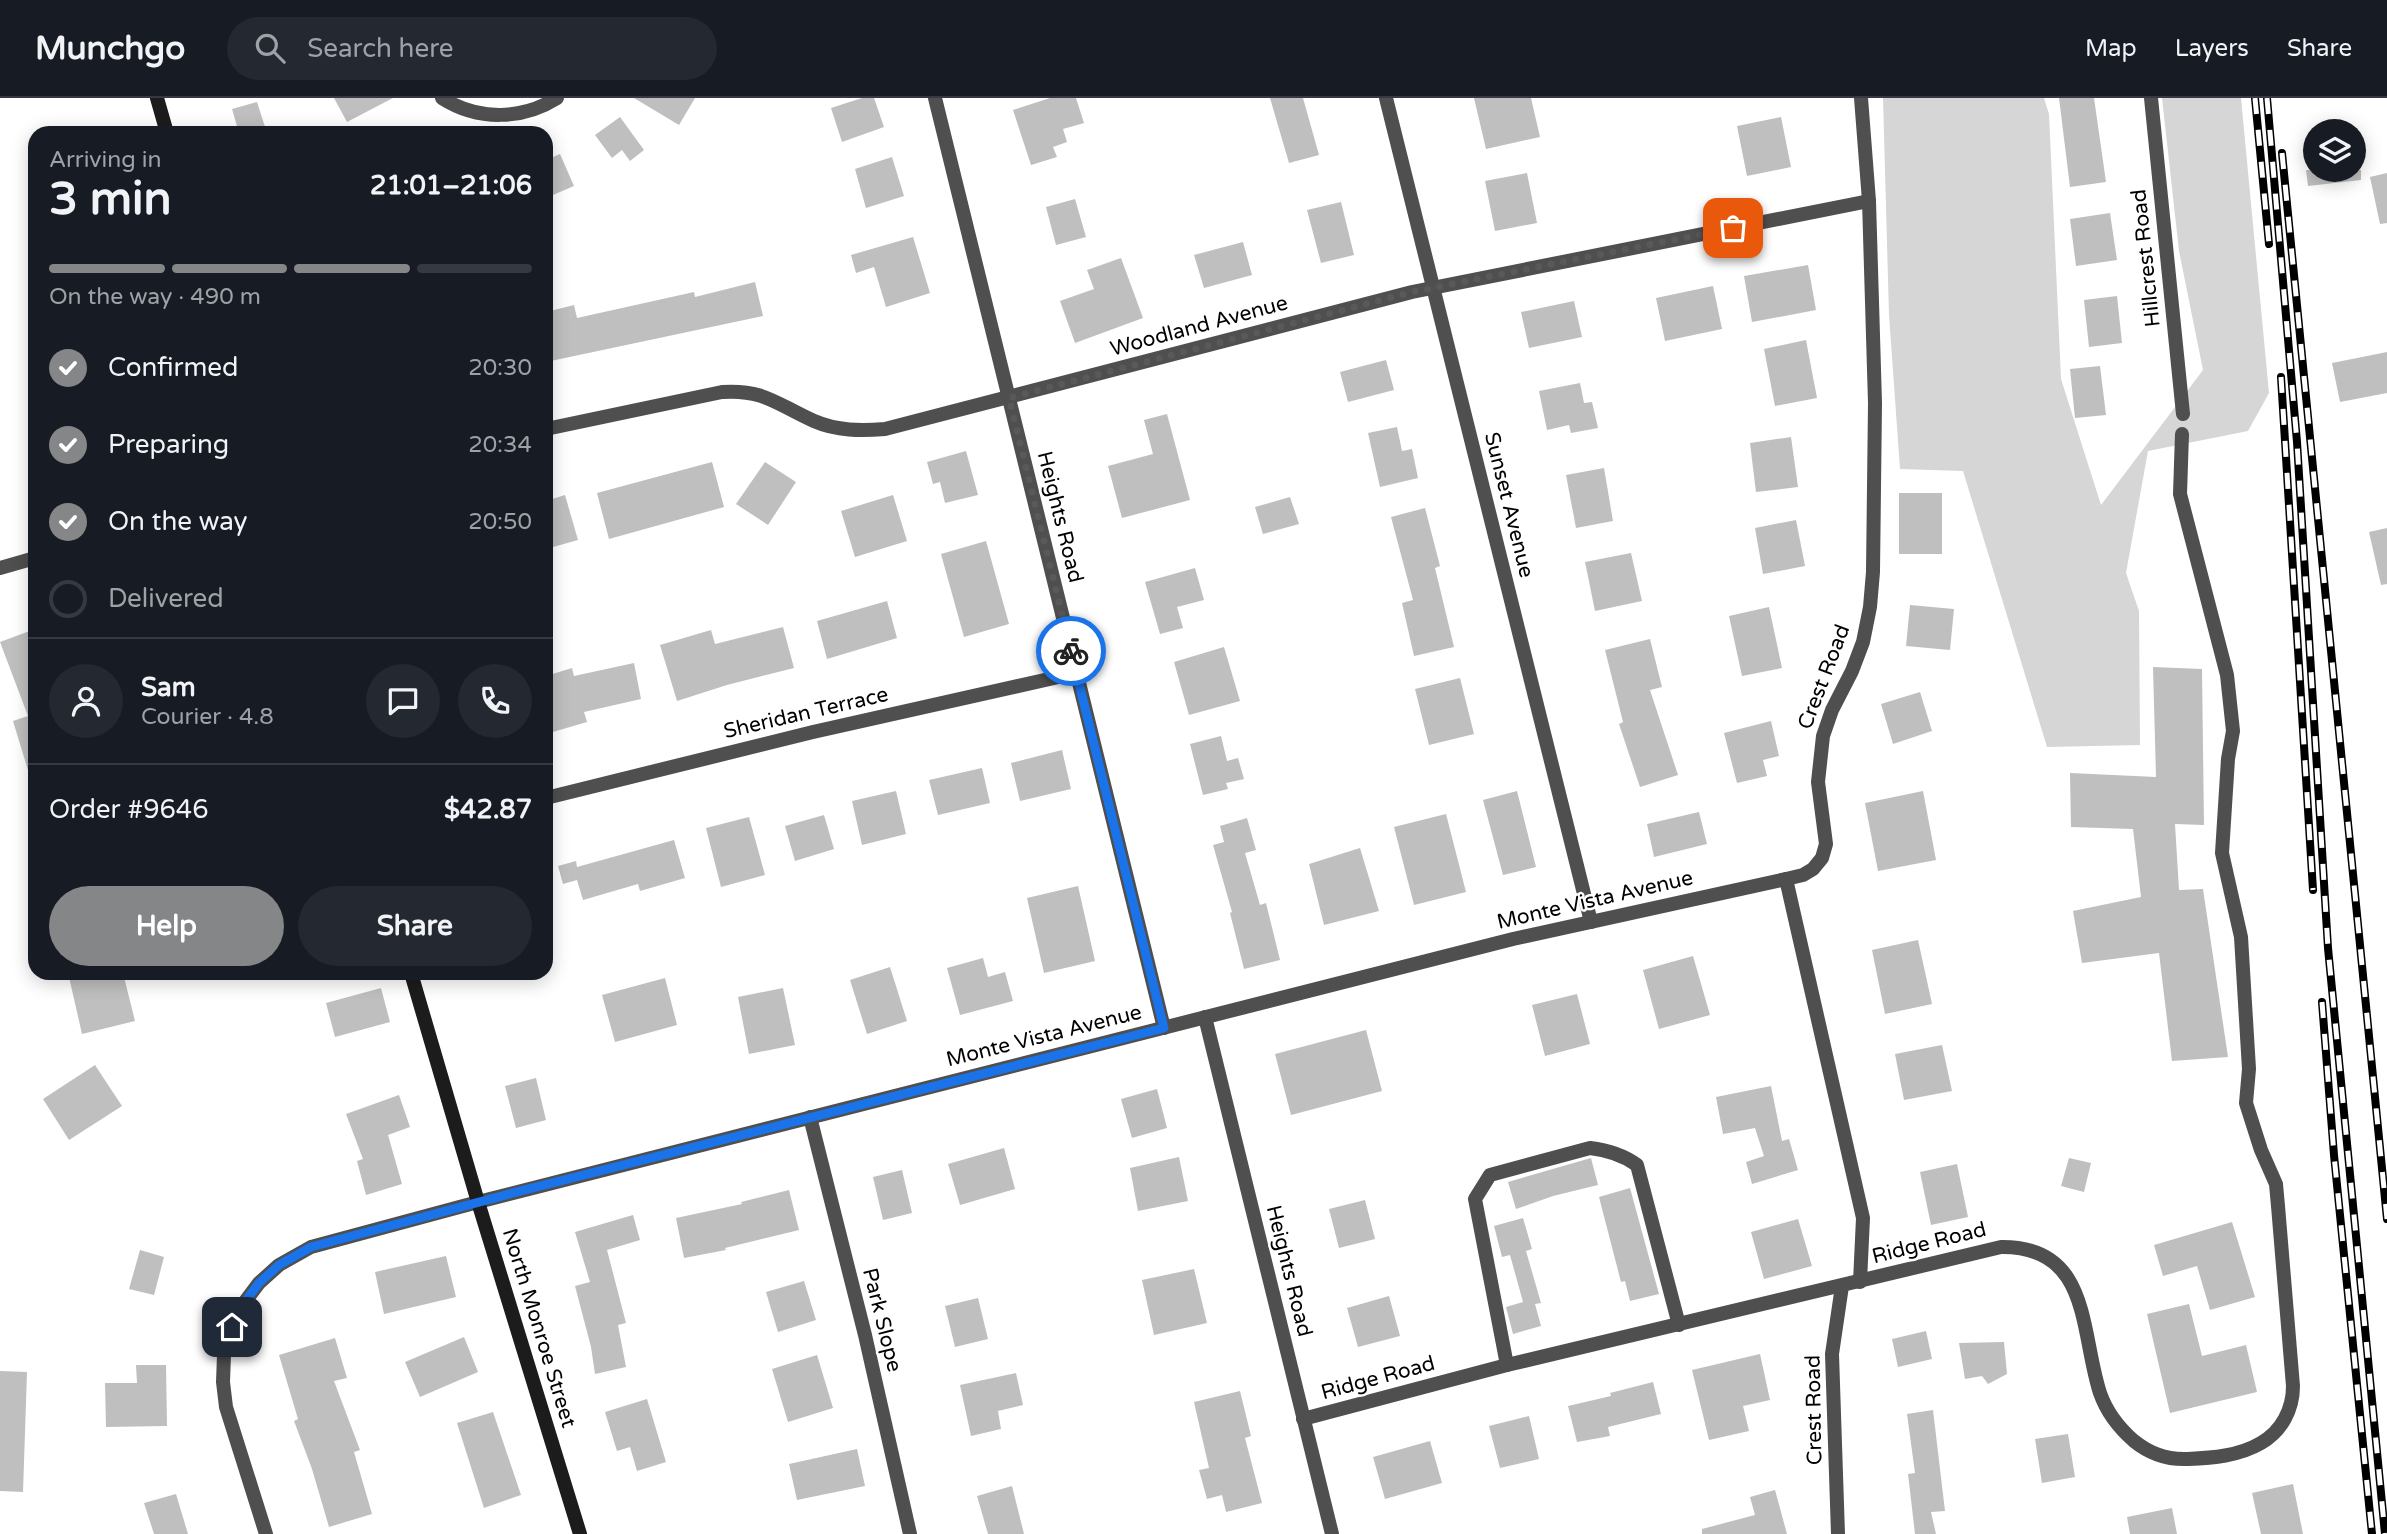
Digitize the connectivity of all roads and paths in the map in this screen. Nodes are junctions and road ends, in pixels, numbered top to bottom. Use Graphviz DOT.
graph roads {
  1 [pos="157,98"];
  2 [pos="442,98"];
  3 [pos="558,98"];
  4 [pos="935,98"];
  5 [pos="1386,98"];
  6 [pos="1861,98"];
  7 [pos="2151,98"];
  8 [pos="165,126"];
  9 [pos="1869,201"];
  10 [pos="1433,287"];
  11 [pos="1009,398"];
  12 [pos="2183,414"];
  13 [pos="553,428"];
  14 [pos="2182,434"];
  15 [pos="28,560"];
  16 [pos="0,568"];
  17 [pos="1076,673"];
  18 [pos="553,796"];
  19 [pos="1786,880"];
  20 [pos="1591,922"];
  21 [pos="413,980"];
  22 [pos="1205,1017"];
  23 [pos="1164,1028"];
  24 [pos="810,1118"];
  25 [pos="478,1202"];
  26 [pos="1860,1282"];
  27 [pos="1842,1286"];
  28 [pos="1679,1325"];
  29 [pos="1507,1365"];
  30 [pos="1303,1419"];
  31 [pos="266,1534"];
  32 [pos="580,1534"];
  33 [pos="910,1534"];
  34 [pos="1332,1534"];
  35 [pos="1838,1534"];
  1 -- 8 [label="main road"];
  2 -- 3 [label="street"];
  4 -- 11 [label="street, Heights Road"];
  5 -- 10 [label="street, Sunset Avenue"];
  6 -- 9 [label="street, Crest Road"];
  7 -- 12 [label="street, Hillcrest Road"];
  9 -- 10 [label="street, Woodland Avenue"];
  9 -- 19 [label="street, Crest Road"];
  10 -- 11 [label="street, Woodland Avenue"];
  10 -- 20 [label="street, Sunset Avenue"];
  11 -- 13 [label="street, Woodland Avenue"];
  11 -- 17 [label="street, Heights Road"];
  14 -- 26 [label="street, Ridge Road"];
  15 -- 16 [label="street"];
  17 -- 18 [label="street, Sheridan Terrace"];
  17 -- 23 [label="street, Heights Road"];
  19 -- 20 [label="street, Monte Vista Avenue"];
  19 -- 26 [label="street"];
  20 -- 22 [label="street, Monte Vista Avenue"];
  21 -- 25 [label="main road, North Monroe Street"];
  22 -- 23 [label="street, Monte Vista Avenue"];
  22 -- 30 [label="street, Heights Road"];
  23 -- 24 [label="street, Monte Vista Avenue"];
  24 -- 25 [label="street, Monte Vista Avenue"];
  24 -- 33 [label="street, Park Slope"];
  25 -- 31 [label="street, Monte Vista Avenue"];
  25 -- 32 [label="main road, North Monroe Street"];
  26 -- 27 [label="street, Ridge Road"];
  27 -- 28 [label="street, Ridge Road"];
  27 -- 35 [label="street, Crest Road"];
  28 -- 29 [label="street, Ridge Road"];
  28 -- 29 [label="street"];
  29 -- 30 [label="street, Ridge Road"];
  30 -- 34 [label="street, Heights Road"];
}
